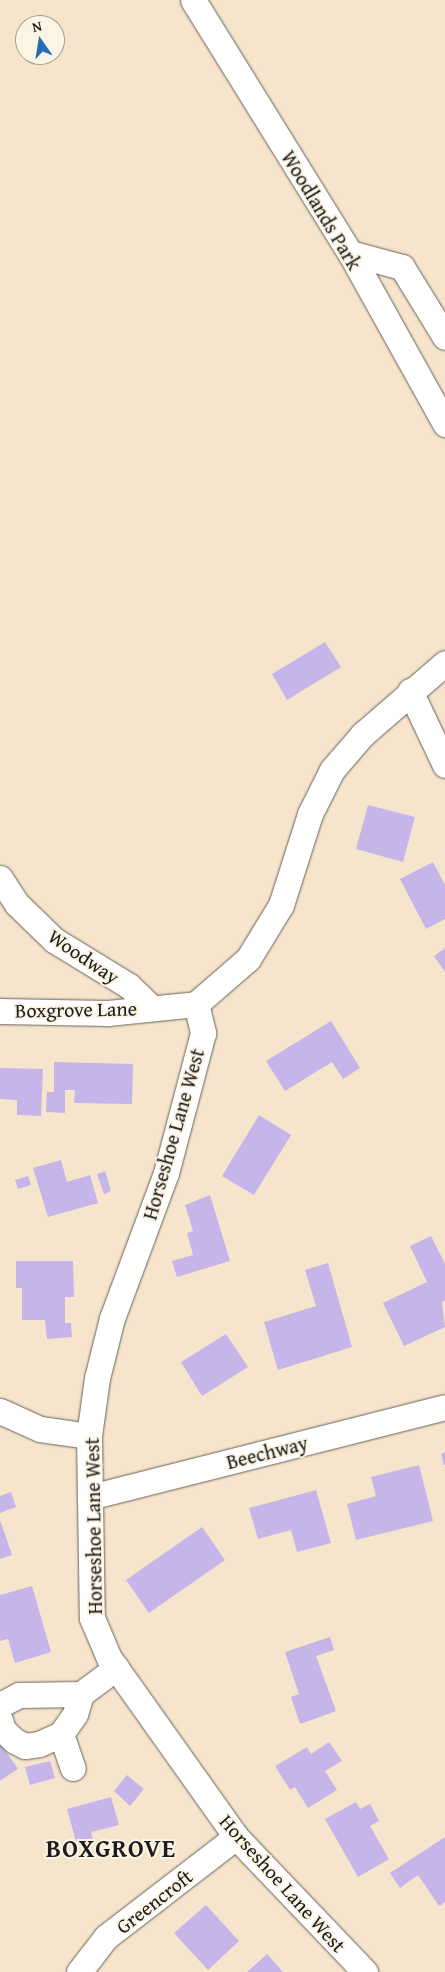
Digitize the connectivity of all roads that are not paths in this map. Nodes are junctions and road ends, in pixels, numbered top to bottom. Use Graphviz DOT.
graph roads {
  1 [pos="193,0"];
  2 [pos="350,253"];
  3 [pos="445,337"];
  4 [pos="445,424"];
  5 [pos="445,663"];
  6 [pos="410,691"];
  7 [pos="445,765"];
  8 [pos="0,878"];
  9 [pos="196,1004"];
  10 [pos="152,1008"];
  11 [pos="0,1011"];
  12 [pos="445,1407"];
  13 [pos="0,1411"];
  14 [pos="89,1436"];
  15 [pos="90,1496"];
  16 [pos="116,1668"];
  17 [pos="81,1694"];
  18 [pos="0,1705"];
  19 [pos="0,1720"];
  20 [pos="61,1734"];
  21 [pos="73,1768"];
  22 [pos="236,1837"];
  23 [pos="80,1972"];
  24 [pos="365,1972"];
  1 -- 2 [label="street, Woodlands Park"];
  2 -- 3 [label="street"];
  2 -- 4 [label="street, Woodlands Park"];
  5 -- 6 [label="street"];
  6 -- 7 [label="street"];
  6 -- 9 [label="street"];
  8 -- 10 [label="street, Woodway"];
  9 -- 10 [label="street, Boxgrove Lane"];
  9 -- 14 [label="street, Horseshoe Lane West"];
  10 -- 11 [label="street, Boxgrove Lane"];
  12 -- 15 [label="street, Beechway"];
  13 -- 14 [label="street"];
  14 -- 15 [label="street, Horseshoe Lane West"];
  15 -- 16 [label="street, Horseshoe Lane West"];
  16 -- 17 [label="street"];
  16 -- 22 [label="street, Horseshoe Lane West"];
  17 -- 18 [label="street"];
  17 -- 20 [label="street"];
  19 -- 20 [label="street"];
  20 -- 21 [label="street"];
  22 -- 23 [label="street, Greencroft"];
  22 -- 24 [label="street, Horseshoe Lane West"];
}
